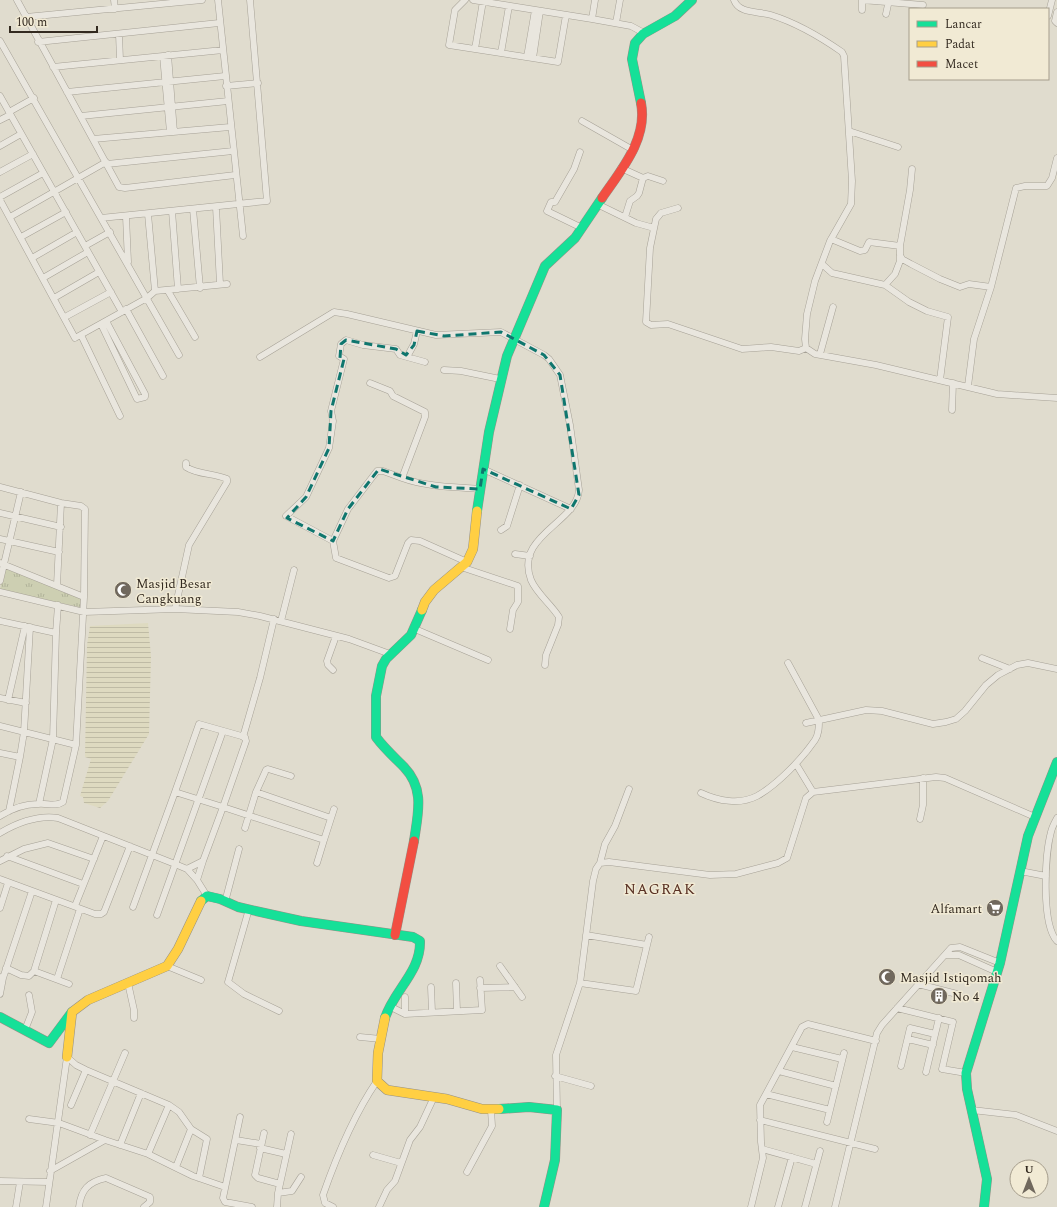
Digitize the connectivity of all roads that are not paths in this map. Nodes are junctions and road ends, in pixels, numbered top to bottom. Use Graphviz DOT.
graph roads {
  1 [pos="17,0"];
  2 [pos="114,0"];
  3 [pos="120,0"];
  4 [pos="202,0"];
  5 [pos="218,0"];
  6 [pos="250,0"];
  7 [pos="465,0"];
  8 [pos="473,0"];
  9 [pos="595,0"];
  10 [pos="620,0"];
  11 [pos="692,0"];
  12 [pos="734,0"];
  13 [pos="862,0"];
  14 [pos="1052,0"];
  15 [pos="889,1"];
  16 [pos="483,2"];
  17 [pos="923,5"];
  18 [pos="509,6"];
  19 [pos="118,8"];
  20 [pos="1050,9"];
  21 [pos="538,10"];
  22 [pos="862,10"];
  23 [pos="1057,11"];
  24 [pos="1049,12"];
  25 [pos="886,14"];
  26 [pos="566,15"];
  27 [pos="26,17"];
  28 [pos="592,19"];
  29 [pos="219,23"];
  30 [pos="616,23"];
  31 [pos="1057,23"];
  32 [pos="644,33"];
  33 [pos="119,34"];
  34 [pos="0,41"];
  35 [pos="38,42"];
  36 [pos="475,49"];
  37 [pos="223,50"];
  38 [pos="501,53"];
  39 [pos="166,55"];
  40 [pos="530,58"];
  41 [pos="120,60"];
  42 [pos="53,67"];
  43 [pos="225,76"];
  44 [pos="168,82"];
  45 [pos="258,82"];
  46 [pos="226,86"];
  47 [pos="67,92"];
  48 [pos="0,96"];
  49 [pos="34,98"];
  50 [pos="228,102"];
  51 [pos="170,107"];
  52 [pos="10,114"];
  53 [pos="81,116"];
  54 [pos="0,120"];
  55 [pos="582,121"];
  56 [pos="230,127"];
  57 [pos="172,132"];
  58 [pos="849,132"];
  59 [pos="21,134"];
  60 [pos="93,139"];
  61 [pos="0,146"];
  62 [pos="898,147"];
  63 [pos="633,150"];
  64 [pos="233,151"];
  65 [pos="580,152"];
  66 [pos="32,154"];
  67 [pos="1057,158"];
  68 [pos="107,163"];
  69 [pos="621,168"];
  70 [pos="912,169"];
  71 [pos="0,172"];
  72 [pos="43,173"];
  73 [pos="235,175"];
  74 [pos="79,177"];
  75 [pos="643,178"];
  76 [pos="663,181"];
  77 [pos="54,192"];
  78 [pos="0,198"];
  79 [pos="598,204"];
  80 [pos="238,205"];
  81 [pos="216,207"];
  82 [pos="678,208"];
  83 [pos="193,209"];
  84 [pos="172,211"];
  85 [pos="66,212"];
  86 [pos="148,214"];
  87 [pos="126,216"];
  88 [pos="10,217"];
  89 [pos="625,217"];
  90 [pos="101,218"];
  91 [pos="582,228"];
  92 [pos="654,228"];
  93 [pos="77,232"];
  94 [pos="110,232"];
  95 [pos="243,236"];
  96 [pos="21,237"];
  97 [pos="831,240"];
  98 [pos="900,246"];
  99 [pos="86,249"];
  100 [pos="900,255"];
  101 [pos="32,258"];
  102 [pos="128,264"];
  103 [pos="822,264"];
  104 [pos="99,272"];
  105 [pos="43,278"];
  106 [pos="220,284"];
  107 [pos="227,284"];
  108 [pos="885,285"];
  109 [pos="991,287"];
  110 [pos="200,288"];
  111 [pos="178,289"];
  112 [pos="155,291"];
  113 [pos="168,291"];
  114 [pos="111,292"];
  115 [pos="54,298"];
  116 [pos="147,298"];
  117 [pos="833,307"];
  118 [pos="124,311"];
  119 [pos="65,317"];
  120 [pos="104,322"];
  121 [pos="417,331"];
  122 [pos="81,335"];
  123 [pos="195,337"];
  124 [pos="515,340"];
  125 [pos="806,348"];
  126 [pos="820,354"];
  127 [pos="179,355"];
  128 [pos="260,357"];
  129 [pos="407,358"];
  130 [pos="425,362"];
  131 [pos="444,370"];
  132 [pos="163,376"];
  133 [pos="500,379"];
  134 [pos="940,380"];
  135 [pos="953,383"];
  136 [pos="370,384"];
  137 [pos="968,386"];
  138 [pos="1057,398"];
  139 [pos="952,410"];
  140 [pos="120,416"];
  141 [pos="186,463"];
  142 [pos="483,469"];
  143 [pos="402,478"];
  144 [pos="520,485"];
  145 [pos="0,487"];
  146 [pos="480,489"];
  147 [pos="21,492"];
  148 [pos="61,503"];
  149 [pos="570,508"];
  150 [pos="0,513"];
  151 [pos="15,516"];
  152 [pos="61,527"];
  153 [pos="501,530"];
  154 [pos="0,539"];
  155 [pos="10,541"];
  156 [pos="333,541"];
  157 [pos="59,552"];
  158 [pos="515,554"];
  159 [pos="530,556"];
  160 [pos="2,564"];
  161 [pos="464,564"];
  162 [pos="294,570"];
  163 [pos="0,581"];
  164 [pos="57,585"];
  165 [pos="0,592"];
  166 [pos="84,597"];
  167 [pos="58,605"];
  168 [pos="175,609"];
  169 [pos="84,612"];
  170 [pos="274,619"];
  171 [pos="281,621"];
  172 [pos="0,622"];
  173 [pos="27,627"];
  174 [pos="415,629"];
  175 [pos="510,629"];
  176 [pos="56,633"];
  177 [pos="336,636"];
  178 [pos="390,654"];
  179 [pos="982,658"];
  180 [pos="488,660"];
  181 [pos="788,663"];
  182 [pos="545,664"];
  183 [pos="1010,669"];
  184 [pos="1057,669"];
  185 [pos="333,670"];
  186 [pos="0,698"];
  187 [pos="8,700"];
  188 [pos="26,703"];
  189 [pos="819,720"];
  190 [pos="806,723"];
  191 [pos="0,726"];
  192 [pos="222,731"];
  193 [pos="24,732"];
  194 [pos="243,737"];
  195 [pos="53,739"];
  196 [pos="76,745"];
  197 [pos="0,753"];
  198 [pos="20,758"];
  199 [pos="1057,762"];
  200 [pos="796,764"];
  201 [pos="291,776"];
  202 [pos="923,778"];
  203 [pos="629,789"];
  204 [pos="175,792"];
  205 [pos="256,792"];
  206 [pos="812,792"];
  207 [pos="701,793"];
  208 [pos="199,801"];
  209 [pos="39,804"];
  210 [pos="223,808"];
  211 [pos="334,809"];
  212 [pos="9,811"];
  213 [pos="249,815"];
  214 [pos="0,816"];
  215 [pos="1035,817"];
  216 [pos="331,818"];
  217 [pos="1057,818"];
  218 [pos="920,819"];
  219 [pos="245,828"];
  220 [pos="0,833"];
  221 [pos="104,836"];
  222 [pos="324,840"];
  223 [pos="130,846"];
  224 [pos="239,849"];
  225 [pos="7,856"];
  226 [pos="153,856"];
  227 [pos="94,859"];
  228 [pos="0,861"];
  229 [pos="203,861"];
  230 [pos="317,863"];
  231 [pos="600,863"];
  232 [pos="175,864"];
  233 [pos="186,869"];
  234 [pos="1020,871"];
  235 [pos="1046,876"];
  236 [pos="0,879"];
  237 [pos="197,880"];
  238 [pos="8,883"];
  239 [pos="83,884"];
  240 [pos="32,890"];
  241 [pos="207,896"];
  242 [pos="56,900"];
  243 [pos="226,902"];
  244 [pos="133,907"];
  245 [pos="0,908"];
  246 [pos="78,908"];
  247 [pos="249,909"];
  248 [pos="157,915"];
  249 [pos="395,934"];
  250 [pos="586,934"];
  251 [pos="649,937"];
  252 [pos="1057,941"];
  253 [pos="647,945"];
  254 [pos="945,955"];
  255 [pos="1000,963"];
  256 [pos="167,966"];
  257 [pos="500,966"];
  258 [pos="6,968"];
  259 [pos="34,971"];
  260 [pos="997,972"];
  261 [pos="2,978"];
  262 [pos="57,979"];
  263 [pos="201,980"];
  264 [pos="480,980"];
  265 [pos="128,983"];
  266 [pos="456,983"];
  267 [pos="580,983"];
  268 [pos="69,984"];
  269 [pos="918,984"];
  270 [pos="431,987"];
  271 [pos="515,987"];
  272 [pos="480,988"];
  273 [pos="0,994"];
  274 [pos="957,994"];
  275 [pos="29,995"];
  276 [pos="405,997"];
  277 [pos="522,997"];
  278 [pos="389,1006"];
  279 [pos="897,1008"];
  280 [pos="279,1011"];
  281 [pos="457,1011"];
  282 [pos="72,1012"];
  283 [pos="432,1012"];
  284 [pos="405,1014"];
  285 [pos="0,1017"];
  286 [pos="134,1018"];
  287 [pos="939,1018"];
  288 [pos="25,1030"];
  289 [pos="935,1034"];
  290 [pos="360,1037"];
  291 [pos="908,1039"];
  292 [pos="381,1040"];
  293 [pos="876,1041"];
  294 [pos="933,1045"];
  295 [pos="792,1047"];
  296 [pos="125,1053"];
  297 [pos="67,1057"];
  298 [pos="901,1066"];
  299 [pos="86,1070"];
  300 [pos="779,1071"];
  301 [pos="926,1072"];
  302 [pos="966,1073"];
  303 [pos="555,1076"];
  304 [pos="113,1080"];
  305 [pos="377,1081"];
  306 [pos="591,1086"];
  307 [pos="836,1086"];
  308 [pos="141,1093"];
  309 [pos="766,1094"];
  310 [pos="434,1097"];
  311 [pos="71,1105"];
  312 [pos="169,1105"];
  313 [pos="491,1110"];
  314 [pos="557,1110"];
  315 [pos="830,1110"];
  316 [pos="972,1110"];
  317 [pos="240,1117"];
  318 [pos="29,1119"];
  319 [pos="760,1120"];
  320 [pos="827,1122"];
  321 [pos="58,1123"];
  322 [pos="191,1129"];
  323 [pos="1057,1131"];
  324 [pos="264,1134"];
  325 [pos="291,1134"];
  326 [pos="90,1135"];
  327 [pos="104,1140"];
  328 [pos="236,1140"];
  329 [pos="851,1143"];
  330 [pos="120,1145"];
  331 [pos="261,1146"];
  332 [pos="762,1149"];
  333 [pos="875,1149"];
  334 [pos="820,1151"];
  335 [pos="148,1154"];
  336 [pos="286,1154"];
  337 [pos="373,1155"];
  338 [pos="792,1157"];
  339 [pos="401,1163"];
  340 [pos="816,1164"];
  341 [pos="176,1167"];
  342 [pos="50,1171"];
  343 [pos="467,1172"];
  344 [pos="301,1177"];
  345 [pos="199,1178"];
  346 [pos="0,1182"];
  347 [pos="20,1182"];
  348 [pos="49,1182"];
  349 [pos="280,1184"];
  350 [pos="225,1187"];
  351 [pos="278,1192"];
  352 [pos="224,1204"];
  353 [pos="16,1207"];
  354 [pos="46,1207"];
  355 [pos="79,1207"];
  356 [pos="144,1207"];
  357 [pos="252,1207"];
  358 [pos="276,1207"];
  359 [pos="333,1207"];
  360 [pos="379,1207"];
  361 [pos="544,1207"];
  362 [pos="751,1207"];
  363 [pos="778,1207"];
  364 [pos="805,1207"];
  365 [pos="835,1207"];
  366 [pos="984,1207"];
  1 -- 27 [label="street"];
  2 -- 19 [label="street"];
  3 -- 19 [label="street"];
  4 -- 19 [label="street"];
  5 -- 29 [label="street"];
  6 -- 45 [label="street"];
  7 -- 36 [label="street"];
  8 -- 16 [label="street"];
  9 -- 28 [label="street"];
  10 -- 30 [label="street"];
  11 -- 32 [label="street"];
  12 -- 58 [label="street"];
  13 -- 15 [label="street"];
  13 -- 22 [label="street"];
  14 -- 20 [label="street"];
  15 -- 17 [label="street"];
  15 -- 25 [label="street"];
  16 -- 18 [label="street"];
  16 -- 36 [label="street"];
  18 -- 21 [label="street"];
  18 -- 38 [label="street"];
  19 -- 27 [label="street"];
  20 -- 23 [label="street"];
  20 -- 24 [label="street"];
  21 -- 26 [label="street"];
  21 -- 40 [label="street"];
  23 -- 31 [label="street"];
  26 -- 28 [label="street"];
  26 -- 40 [label="street"];
  27 -- 35 [label="street"];
  28 -- 30 [label="street"];
  29 -- 33 [label="street"];
  29 -- 37 [label="street"];
  30 -- 32 [label="street"];
  32 -- 63 [label="street"];
  33 -- 35 [label="street"];
  33 -- 41 [label="street"];
  34 -- 49 [label="street"];
  35 -- 42 [label="street"];
  36 -- 38 [label="street"];
  37 -- 39 [label="street"];
  37 -- 43 [label="street"];
  38 -- 40 [label="street"];
  39 -- 41 [label="street"];
  39 -- 44 [label="street"];
  41 -- 42 [label="street"];
  42 -- 47 [label="street"];
  43 -- 44 [label="street"];
  43 -- 46 [label="street"];
  44 -- 47 [label="street"];
  44 -- 51 [label="street"];
  45 -- 46 [label="street"];
  45 -- 80 [label="street"];
  46 -- 50 [label="street"];
  47 -- 53 [label="street"];
  48 -- 52 [label="street"];
  49 -- 52 [label="street"];
  49 -- 74 [label="street"];
  50 -- 51 [label="street"];
  50 -- 56 [label="street"];
  51 -- 53 [label="street"];
  51 -- 57 [label="street"];
  52 -- 54 [label="street"];
  52 -- 59 [label="street"];
  53 -- 60 [label="street"];
  55 -- 63 [label="street"];
  56 -- 57 [label="street"];
  56 -- 64 [label="street"];
  57 -- 60 [label="street"];
  58 -- 62 [label="street"];
  58 -- 97 [label="street"];
  59 -- 61 [label="street"];
  59 -- 66 [label="street"];
  60 -- 68 [label="street"];
  63 -- 69 [label="street"];
  64 -- 68 [label="street"];
  64 -- 73 [label="street"];
  65 -- 91 [label="street"];
  66 -- 71 [label="street"];
  66 -- 72 [label="street"];
  67 -- 109 [label="street"];
  68 -- 73 [label="street"];
  68 -- 74 [label="street"];
  69 -- 75 [label="street"];
  69 -- 79 [label="street"];
  70 -- 98 [label="street"];
  72 -- 77 [label="street"];
  72 -- 78 [label="street"];
  73 -- 80 [label="street"];
  74 -- 77 [label="street"];
  74 -- 90 [label="street"];
  75 -- 76 [label="street"];
  75 -- 89 [label="street"];
  77 -- 85 [label="street"];
  77 -- 88 [label="street"];
  78 -- 88 [label="street"];
  79 -- 89 [label="street"];
  79 -- 91 [label="street"];
  80 -- 81 [label="street"];
  80 -- 95 [label="street"];
  81 -- 83 [label="street"];
  81 -- 106 [label="street"];
  82 -- 92 [label="street"];
  83 -- 84 [label="street"];
  83 -- 110 [label="street"];
  84 -- 86 [label="street"];
  84 -- 111 [label="street"];
  85 -- 93 [label="street"];
  85 -- 96 [label="street"];
  86 -- 87 [label="street"];
  86 -- 112 [label="street"];
  87 -- 90 [label="street"];
  87 -- 102 [label="street"];
  88 -- 96 [label="street"];
  89 -- 92 [label="street"];
  90 -- 94 [label="street"];
  91 -- 124 [label="street"];
  92 -- 125 [label="street"];
  93 -- 99 [label="street"];
  93 -- 101 [label="street"];
  94 -- 99 [label="street"];
  94 -- 102 [label="street"];
  96 -- 101 [label="street"];
  97 -- 98 [label="street"];
  97 -- 103 [label="street"];
  98 -- 100 [label="street"];
  99 -- 104 [label="street"];
  99 -- 105 [label="street"];
  100 -- 108 [label="street"];
  100 -- 109 [label="street"];
  101 -- 105 [label="street"];
  102 -- 116 [label="street"];
  103 -- 108 [label="street"];
  103 -- 125 [label="street"];
  104 -- 114 [label="street"];
  104 -- 115 [label="street"];
  105 -- 115 [label="street"];
  106 -- 107 [label="street"];
  106 -- 110 [label="street"];
  108 -- 134 [label="street"];
  109 -- 137 [label="street"];
  110 -- 111 [label="street"];
  111 -- 113 [label="street"];
  112 -- 113 [label="street"];
  112 -- 116 [label="street"];
  113 -- 123 [label="street"];
  114 -- 118 [label="street"];
  114 -- 119 [label="street"];
  115 -- 119 [label="street"];
  116 -- 118 [label="street"];
  116 -- 127 [label="street"];
  117 -- 126 [label="street"];
  118 -- 120 [label="street"];
  118 -- 132 [label="street"];
  119 -- 122 [label="street"];
  120 -- 120 [label="street"];
  120 -- 122 [label="street"];
  121 -- 124 [label="street"];
  121 -- 128 [label="street"];
  121 -- 129 [label="street"];
  122 -- 140 [label="street"];
  124 -- 133 [label="street"];
  124 -- 149 [label="street"];
  125 -- 126 [label="street"];
  126 -- 134 [label="street"];
  129 -- 130 [label="street"];
  129 -- 156 [label="street"];
  131 -- 133 [label="street"];
  133 -- 142 [label="street"];
  134 -- 135 [label="street"];
  135 -- 137 [label="street"];
  135 -- 139 [label="street"];
  136 -- 143 [label="street"];
  137 -- 138 [label="street"];
  141 -- 168 [label="street"];
  142 -- 144 [label="street"];
  142 -- 146 [label="street"];
  143 -- 146 [label="street"];
  143 -- 156 [label="street"];
  144 -- 149 [label="street"];
  144 -- 153 [label="street"];
  145 -- 147 [label="street"];
  146 -- 161 [label="street"];
  147 -- 148 [label="street"];
  147 -- 151 [label="street"];
  148 -- 152 [label="street"];
  148 -- 166 [label="street"];
  149 -- 159 [label="street"];
  150 -- 151 [label="street"];
  151 -- 152 [label="street"];
  151 -- 155 [label="street"];
  152 -- 157 [label="street"];
  154 -- 155 [label="street"];
  155 -- 157 [label="street"];
  155 -- 160 [label="street"];
  156 -- 161 [label="street"];
  157 -- 164 [label="street"];
  158 -- 159 [label="street"];
  159 -- 182 [label="street"];
  160 -- 163 [label="street"];
  160 -- 164 [label="street"];
  161 -- 174 [label="street"];
  161 -- 175 [label="street"];
  162 -- 171 [label="street"];
  164 -- 166 [label="street"];
  165 -- 167 [label="street"];
  166 -- 169 [label="street"];
  167 -- 169 [label="street"];
  167 -- 176 [label="street"];
  168 -- 169 [label="street"];
  168 -- 170 [label="street"];
  169 -- 196 [label="street"];
  170 -- 171 [label="street"];
  170 -- 194 [label="street"];
  171 -- 177 [label="street"];
  172 -- 173 [label="street"];
  173 -- 176 [label="street"];
  173 -- 187 [label="street"];
  173 -- 188 [label="street"];
  174 -- 178 [label="street"];
  174 -- 180 [label="street"];
  176 -- 195 [label="street"];
  177 -- 178 [label="street"];
  177 -- 185 [label="street"];
  178 -- 249 [label="street"];
  179 -- 183 [label="street"];
  181 -- 189 [label="street"];
  183 -- 184 [label="street"];
  183 -- 189 [label="street"];
  186 -- 187 [label="street"];
  187 -- 188 [label="street"];
  188 -- 193 [label="street"];
  189 -- 190 [label="street"];
  189 -- 200 [label="street"];
  191 -- 193 [label="street"];
  192 -- 194 [label="street"];
  192 -- 204 [label="street"];
  192 -- 208 [label="street"];
  193 -- 195 [label="street"];
  193 -- 198 [label="street"];
  194 -- 210 [label="street"];
  195 -- 196 [label="street"];
  195 -- 209 [label="street"];
  196 -- 209 [label="street"];
  197 -- 198 [label="street"];
  198 -- 212 [label="street"];
  199 -- 215 [label="street"];
  200 -- 206 [label="street"];
  200 -- 207 [label="street"];
  201 -- 205 [label="street"];
  202 -- 206 [label="street"];
  202 -- 215 [label="street"];
  202 -- 218 [label="street"];
  203 -- 231 [label="street"];
  204 -- 208 [label="street"];
  204 -- 226 [label="street"];
  205 -- 213 [label="street"];
  205 -- 216 [label="street"];
  206 -- 231 [label="street"];
  208 -- 210 [label="street"];
  208 -- 232 [label="street"];
  209 -- 212 [label="street"];
  210 -- 213 [label="street"];
  210 -- 229 [label="street"];
  211 -- 216 [label="street"];
  212 -- 214 [label="street"];
  213 -- 219 [label="street"];
  213 -- 222 [label="street"];
  215 -- 234 [label="street"];
  216 -- 222 [label="street"];
  217 -- 235 [label="street"];
  220 -- 221 [label="street"];
  221 -- 223 [label="street"];
  221 -- 227 [label="street"];
  222 -- 230 [label="street"];
  223 -- 226 [label="street"];
  223 -- 246 [label="street"];
  224 -- 243 [label="street"];
  225 -- 227 [label="street"];
  225 -- 228 [label="street"];
  225 -- 239 [label="street"];
  226 -- 232 [label="street"];
  226 -- 244 [label="street"];
  227 -- 239 [label="street"];
  229 -- 233 [label="street"];
  229 -- 237 [label="street"];
  231 -- 250 [label="street"];
  232 -- 233 [label="street"];
  232 -- 248 [label="street"];
  233 -- 237 [label="street"];
  234 -- 235 [label="street"];
  234 -- 255 [label="street"];
  235 -- 252 [label="street"];
  236 -- 238 [label="street"];
  237 -- 241 [label="street"];
  238 -- 240 [label="street"];
  238 -- 245 [label="street"];
  239 -- 246 [label="street"];
  240 -- 242 [label="street"];
  240 -- 258 [label="street"];
  241 -- 243 [label="street"];
  241 -- 256 [label="street"];
  242 -- 246 [label="street"];
  242 -- 259 [label="street"];
  243 -- 247 [label="street"];
  246 -- 262 [label="street"];
  247 -- 249 [label="street"];
  247 -- 280 [label="street"];
  249 -- 278 [label="street"];
  250 -- 253 [label="street"];
  250 -- 267 [label="street"];
  251 -- 253 [label="street"];
  253 -- 267 [label="street"];
  254 -- 255 [label="street"];
  254 -- 260 [label="street"];
  254 -- 269 [label="street"];
  255 -- 260 [label="street"];
  256 -- 263 [label="street"];
  256 -- 265 [label="street"];
  257 -- 271 [label="street"];
  258 -- 259 [label="street"];
  258 -- 261 [label="street"];
  259 -- 262 [label="street"];
  260 -- 302 [label="street"];
  261 -- 273 [label="street"];
  262 -- 268 [label="street"];
  264 -- 272 [label="street"];
  265 -- 282 [label="street"];
  265 -- 286 [label="street"];
  266 -- 281 [label="street"];
  267 -- 303 [label="street"];
  269 -- 274 [label="street"];
  269 -- 279 [label="street"];
  270 -- 283 [label="street"];
  271 -- 272 [label="street"];
  271 -- 277 [label="street"];
  272 -- 281 [label="street"];
  275 -- 288 [label="street"];
  276 -- 284 [label="street"];
  278 -- 284 [label="street"];
  278 -- 292 [label="street"];
  279 -- 287 [label="street"];
  279 -- 293 [label="street"];
  281 -- 283 [label="street"];
  282 -- 288 [label="street"];
  282 -- 297 [label="street"];
  283 -- 284 [label="street"];
  285 -- 288 [label="street"];
  287 -- 289 [label="street"];
  287 -- 302 [label="street"];
  289 -- 291 [label="street"];
  289 -- 294 [label="street"];
  290 -- 292 [label="street"];
  291 -- 294 [label="street"];
  291 -- 298 [label="street"];
  292 -- 305 [label="street"];
  293 -- 295 [label="street"];
  293 -- 329 [label="street"];
  294 -- 301 [label="street"];
  295 -- 300 [label="street"];
  295 -- 307 [label="street"];
  296 -- 304 [label="street"];
  297 -- 299 [label="street"];
  297 -- 321 [label="street"];
  299 -- 304 [label="street"];
  299 -- 311 [label="street"];
  300 -- 307 [label="street"];
  300 -- 309 [label="street"];
  302 -- 316 [label="street"];
  303 -- 306 [label="street"];
  303 -- 314 [label="street"];
  304 -- 308 [label="street"];
  304 -- 326 [label="street"];
  305 -- 310 [label="street"];
  305 -- 359 [label="street"];
  307 -- 315 [label="street"];
  308 -- 312 [label="street"];
  308 -- 330 [label="street"];
  309 -- 315 [label="street"];
  309 -- 319 [label="street"];
  310 -- 313 [label="street"];
  310 -- 339 [label="street"];
  312 -- 322 [label="street"];
  312 -- 335 [label="street"];
  313 -- 314 [label="street"];
  313 -- 343 [label="street"];
  314 -- 361 [label="street"];
  315 -- 320 [label="street"];
  316 -- 323 [label="street"];
  316 -- 366 [label="street"];
  317 -- 328 [label="street"];
  318 -- 321 [label="street"];
  319 -- 329 [label="street"];
  319 -- 332 [label="street"];
  321 -- 326 [label="street"];
  321 -- 342 [label="street"];
  322 -- 341 [label="street"];
  322 -- 345 [label="street"];
  324 -- 331 [label="street"];
  325 -- 336 [label="street"];
  326 -- 327 [label="street"];
  327 -- 330 [label="street"];
  327 -- 342 [label="street"];
  328 -- 331 [label="street"];
  328 -- 350 [label="street"];
  329 -- 333 [label="street"];
  329 -- 365 [label="street"];
  330 -- 335 [label="street"];
  331 -- 336 [label="street"];
  331 -- 349 [label="street"];
  332 -- 338 [label="street"];
  332 -- 362 [label="street"];
  334 -- 340 [label="street"];
  335 -- 341 [label="street"];
  336 -- 349 [label="street"];
  337 -- 339 [label="street"];
  338 -- 340 [label="street"];
  338 -- 363 [label="street"];
  339 -- 360 [label="street"];
  340 -- 364 [label="street"];
  341 -- 345 [label="street"];
  342 -- 348 [label="street"];
  344 -- 351 [label="street"];
  345 -- 350 [label="street"];
  346 -- 347 [label="street"];
  347 -- 348 [label="street"];
  347 -- 353 [label="street"];
  348 -- 354 [label="street"];
  349 -- 351 [label="street"];
  350 -- 352 [label="street"];
  351 -- 358 [label="street"];
  352 -- 357 [label="street"];
  355 -- 356 [label="street"];
}
